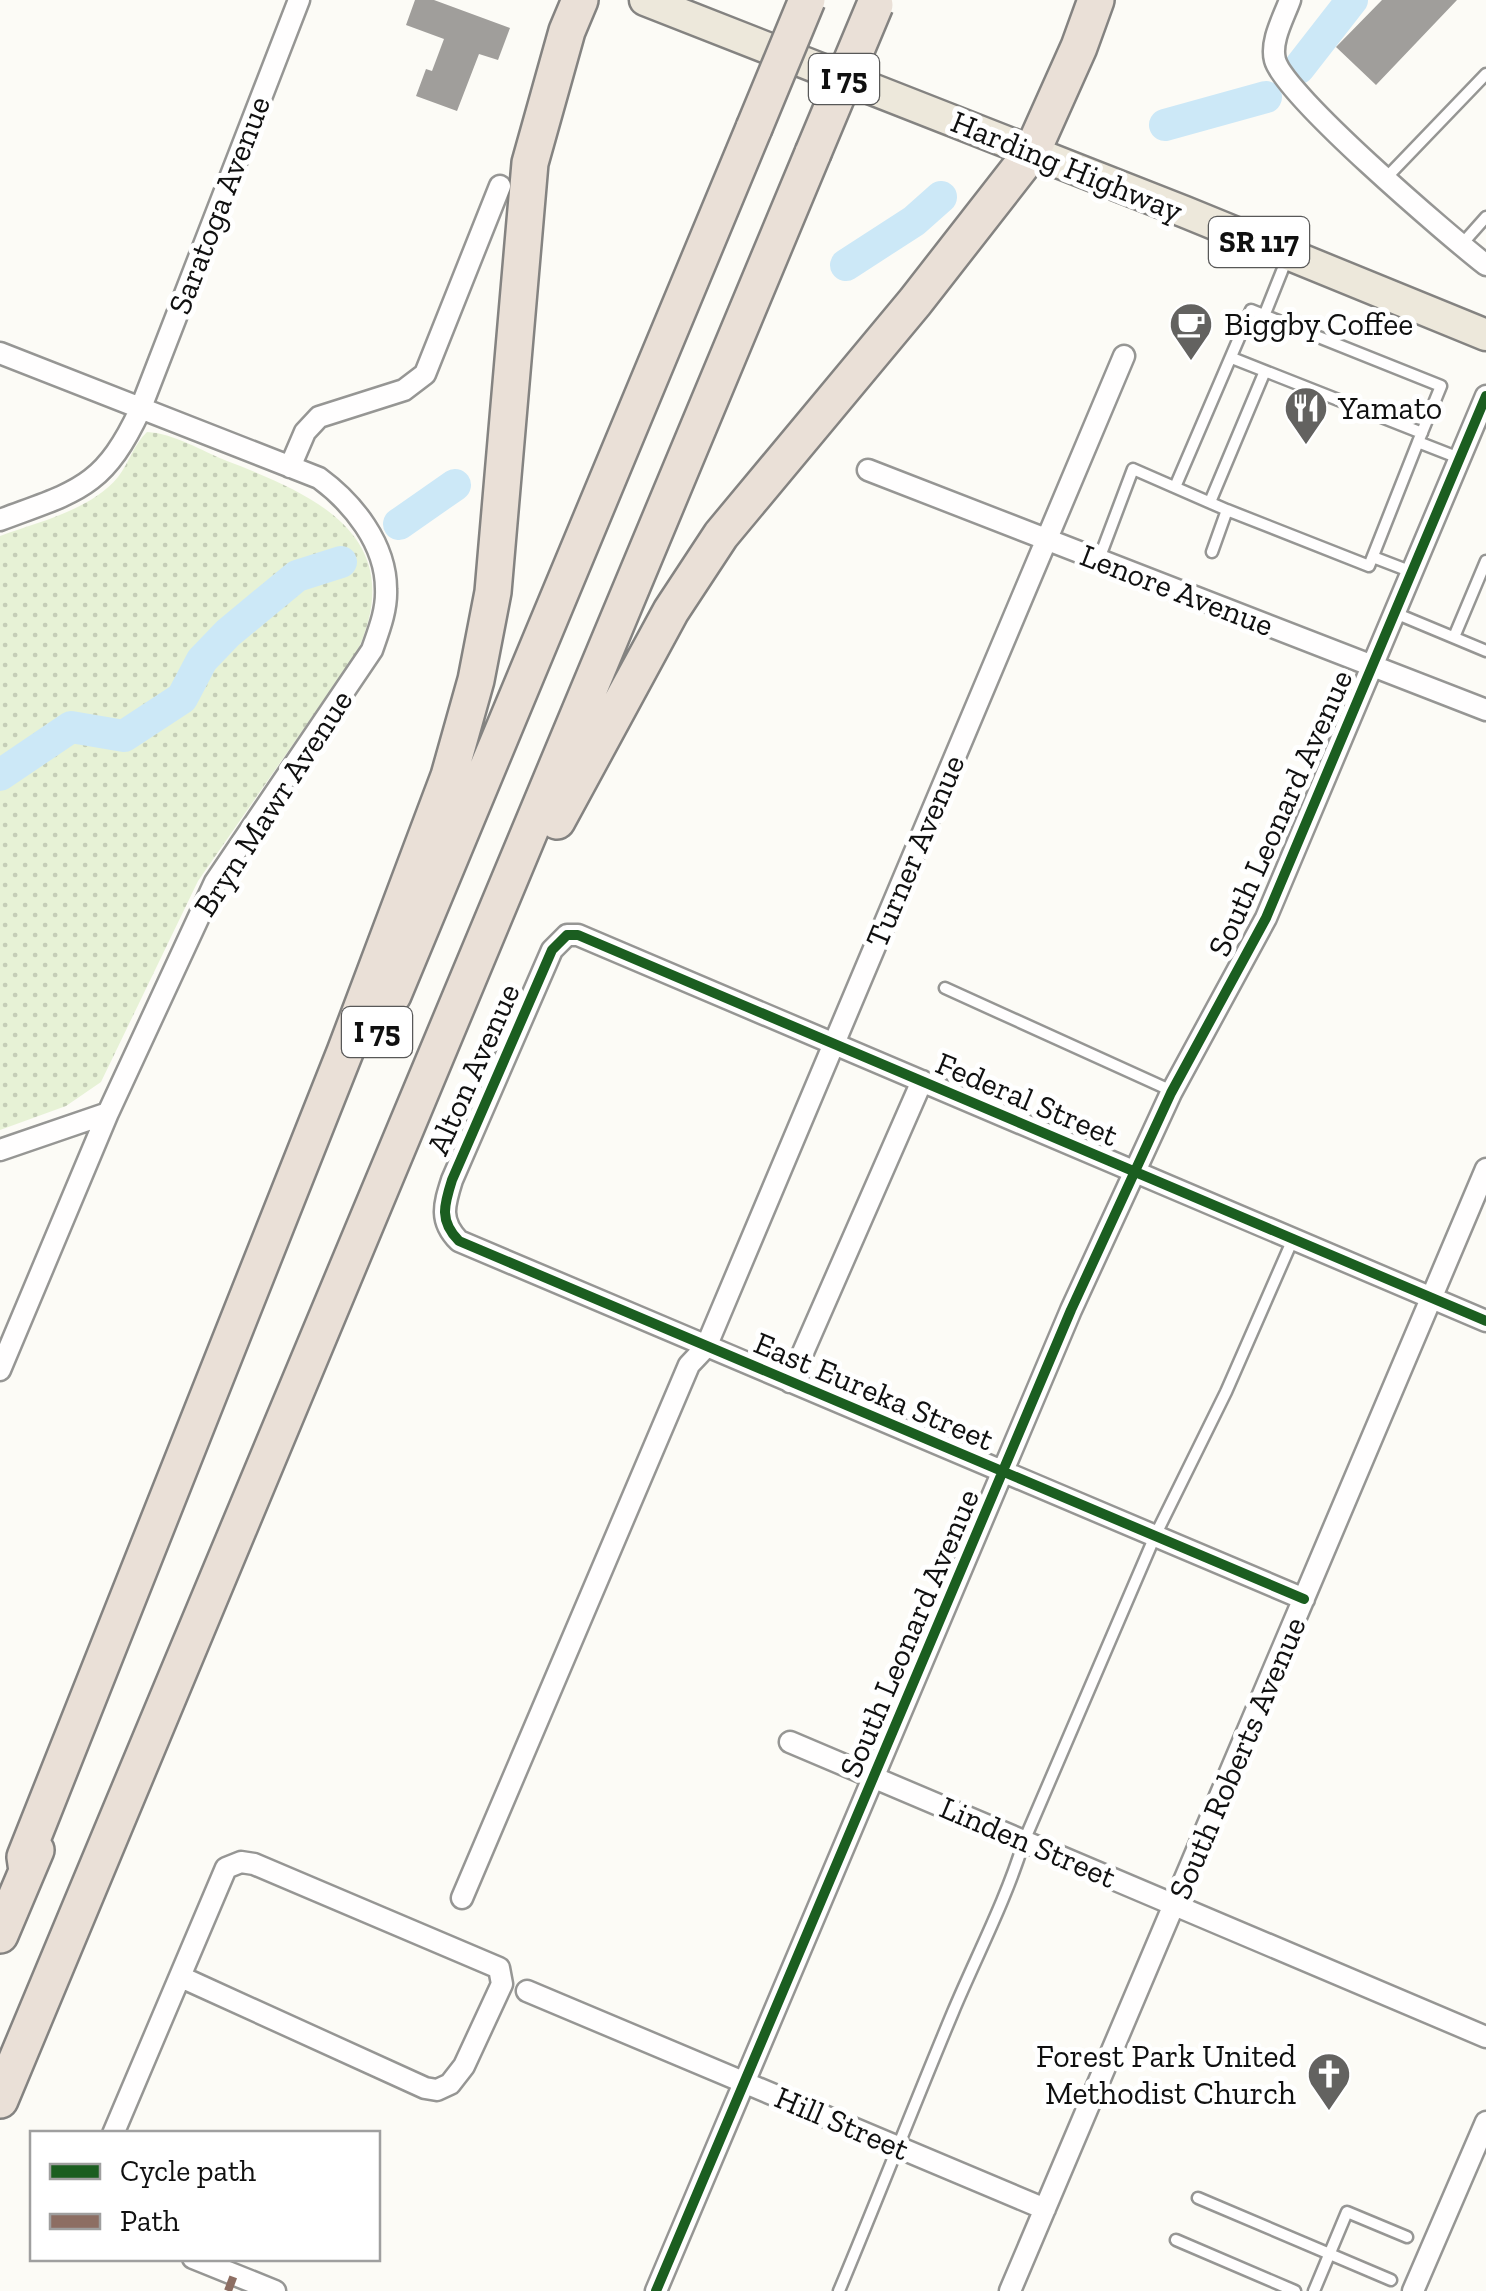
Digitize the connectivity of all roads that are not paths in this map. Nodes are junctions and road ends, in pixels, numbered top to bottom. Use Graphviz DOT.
graph roads {
  1 [pos="299,0"];
  2 [pos="580,0"];
  3 [pos="645,0"];
  4 [pos="807,0"];
  5 [pos="1096,0"];
  6 [pos="1290,0"];
  7 [pos="876,2"];
  8 [pos="1486,74"];
  9 [pos="1032,152"];
  10 [pos="1386,178"];
  11 [pos="500,186"];
  12 [pos="1486,217"];
  13 [pos="1461,245"];
  14 [pos="1289,254"];
  15 [pos="1486,265"];
  16 [pos="1264,316"];
  17 [pos="1486,336"];
  18 [pos="0,353"];
  19 [pos="1124,356"];
  20 [pos="1232,358"];
  21 [pos="1265,371"];
  22 [pos="1486,396"];
  23 [pos="140,410"];
  24 [pos="1420,437"];
  25 [pos="1460,458"];
  26 [pos="290,467"];
  27 [pos="868,470"];
  28 [pos="1175,487"];
  29 [pos="1210,502"];
  30 [pos="1228,510"];
  31 [pos="0,520"];
  32 [pos="1047,540"];
  33 [pos="1212,552"];
  34 [pos="1373,557"];
  35 [pos="1099,560"];
  36 [pos="1486,561"];
  37 [pos="1412,572"];
  38 [pos="1395,612"];
  39 [pos="1454,637"];
  40 [pos="1486,650"];
  41 [pos="1374,666"];
  42 [pos="1486,710"];
  43 [pos="552,950"];
  44 [pos="945,988"];
  45 [pos="834,1044"];
  46 [pos="922,1081"];
  47 [pos="1172,1091"];
  48 [pos="108,1113"];
  49 [pos="0,1150"];
  50 [pos="1486,1169"];
  51 [pos="1135,1172"];
  52 [pos="1293,1239"];
  53 [pos="480,1252"];
  54 [pos="1432,1298"];
  55 [pos="330,1310"];
  56 [pos="1486,1321"];
  57 [pos="706,1347"];
  58 [pos="0,1370"];
  59 [pos="790,1382"];
  60 [pos="1003,1472"];
  61 [pos="1156,1536"];
  62 [pos="1304,1599"];
  63 [pos="790,1742"];
  64 [pos="875,1778"];
  65 [pos="1024,1841"];
  66 [pos="27,1871"];
  67 [pos="462,1898"];
  68 [pos="1174,1905"];
  69 [pos="0,1935"];
  70 [pos="180,1977"];
  71 [pos="527,1991"];
  72 [pos="1486,2037"];
  73 [pos="745,2082"];
  74 [pos="0,2100"];
  75 [pos="1486,2122"];
  76 [pos="113,2131"];
  77 [pos="900,2147"];
  78 [pos="1198,2198"];
  79 [pos="1045,2209"];
  80 [pos="1407,2237"];
  81 [pos="1176,2240"];
  82 [pos="1329,2254"];
  83 [pos="201,2261"];
  84 [pos="1391,2280"];
  85 [pos="274,2291"];
  86 [pos="656,2291"];
  87 [pos="839,2291"];
  88 [pos="1010,2291"];
  89 [pos="1296,2291"];
  90 [pos="1314,2291"];
  91 [pos="1413,2291"];
  1 -- 23 [label="street, Saratoga Avenue"];
  2 -- 66 [label="highway"];
  3 -- 9 [label="main road, Harding Highway / SR 117"];
  4 -- 66 [label="highway, I 75, bridge"];
  5 -- 9 [label="highway"];
  6 -- 10 [label="street"];
  7 -- 55 [label="highway, I 75, bridge"];
  8 -- 10 [label="lane"];
  9 -- 14 [label="main road, Harding Highway / SR 117"];
  9 -- 55 [label="highway"];
  10 -- 13 [label="street"];
  11 -- 26 [label="street"];
  12 -- 13 [label="lane"];
  13 -- 15 [label="street"];
  14 -- 16 [label="lane"];
  14 -- 17 [label="main road, Harding Highway / SR 117"];
  16 -- 20 [label="lane"];
  16 -- 24 [label="lane"];
  18 -- 23 [label="street, Bryn Mawr Avenue"];
  19 -- 32 [label="street, Turner Avenue"];
  20 -- 21 [label="lane"];
  20 -- 28 [label="lane"];
  21 -- 24 [label="lane"];
  21 -- 29 [label="lane"];
  22 -- 25 [label="street, South Leonard Avenue"];
  23 -- 26 [label="street, Bryn Mawr Avenue"];
  23 -- 31 [label="street, Saratoga Avenue"];
  24 -- 25 [label="lane"];
  24 -- 34 [label="lane"];
  25 -- 37 [label="street, South Leonard Avenue"];
  26 -- 48 [label="street, Bryn Mawr Avenue"];
  27 -- 32 [label="street, Lenore Avenue"];
  28 -- 29 [label="lane"];
  28 -- 35 [label="lane"];
  29 -- 30 [label="lane"];
  30 -- 33 [label="lane"];
  30 -- 34 [label="lane"];
  32 -- 35 [label="street, Lenore Avenue"];
  32 -- 45 [label="street, Turner Avenue"];
  34 -- 37 [label="lane"];
  35 -- 41 [label="street, Lenore Avenue"];
  36 -- 39 [label="lane"];
  37 -- 38 [label="street, South Leonard Avenue"];
  38 -- 39 [label="lane"];
  38 -- 41 [label="street, South Leonard Avenue"];
  39 -- 40 [label="lane"];
  41 -- 42 [label="street, Lenore Avenue"];
  41 -- 47 [label="street, South Leonard Avenue"];
  43 -- 45 [label="street, Federal Street"];
  43 -- 53 [label="street, Alton Avenue"];
  44 -- 47 [label="lane"];
  45 -- 46 [label="street, Federal Street"];
  45 -- 57 [label="street, Turner Avenue"];
  46 -- 51 [label="street, Federal Street"];
  46 -- 59 [label="street"];
  47 -- 51 [label="street, South Leonard Avenue"];
  48 -- 49 [label="street"];
  48 -- 58 [label="street, Bryn Mawr Avenue"];
  50 -- 54 [label="street, South Roberts Avenue"];
  51 -- 52 [label="street, Federal Street"];
  51 -- 60 [label="street, South Leonard Avenue"];
  52 -- 54 [label="street, Federal Street"];
  52 -- 61 [label="lane"];
  53 -- 57 [label="street, East Eureka Street"];
  54 -- 56 [label="street, Federal Street"];
  54 -- 62 [label="street, South Roberts Avenue"];
  55 -- 74 [label="highway, I 75"];
  57 -- 59 [label="street, East Eureka Street"];
  57 -- 67 [label="street, Turner Avenue"];
  59 -- 60 [label="street, East Eureka Street"];
  60 -- 61 [label="street, East Eureka Street"];
  60 -- 64 [label="street, South Leonard Avenue"];
  61 -- 62 [label="street, East Eureka Street"];
  61 -- 65 [label="lane"];
  62 -- 68 [label="street, South Roberts Avenue"];
  63 -- 64 [label="street, Linden Street"];
  64 -- 65 [label="street, Linden Street"];
  64 -- 73 [label="street, South Leonard Avenue"];
  65 -- 68 [label="street, Linden Street"];
  65 -- 77 [label="lane"];
  66 -- 69 [label="highway, I 75"];
  68 -- 72 [label="street, Linden Street"];
  68 -- 79 [label="street, South Roberts Avenue"];
  70 -- 70 [label="street"];
  70 -- 76 [label="street"];
  71 -- 73 [label="street, Hill Street"];
  73 -- 77 [label="street, Hill Street"];
  73 -- 86 [label="street, South Leonard Avenue"];
  75 -- 91 [label="street"];
  77 -- 79 [label="street, Hill Street"];
  77 -- 87 [label="lane"];
  78 -- 82 [label="lane"];
  79 -- 88 [label="street, South Roberts Avenue"];
  80 -- 82 [label="lane"];
  81 -- 89 [label="lane"];
  82 -- 84 [label="lane"];
  82 -- 90 [label="lane"];
  83 -- 85 [label="street"];
}
